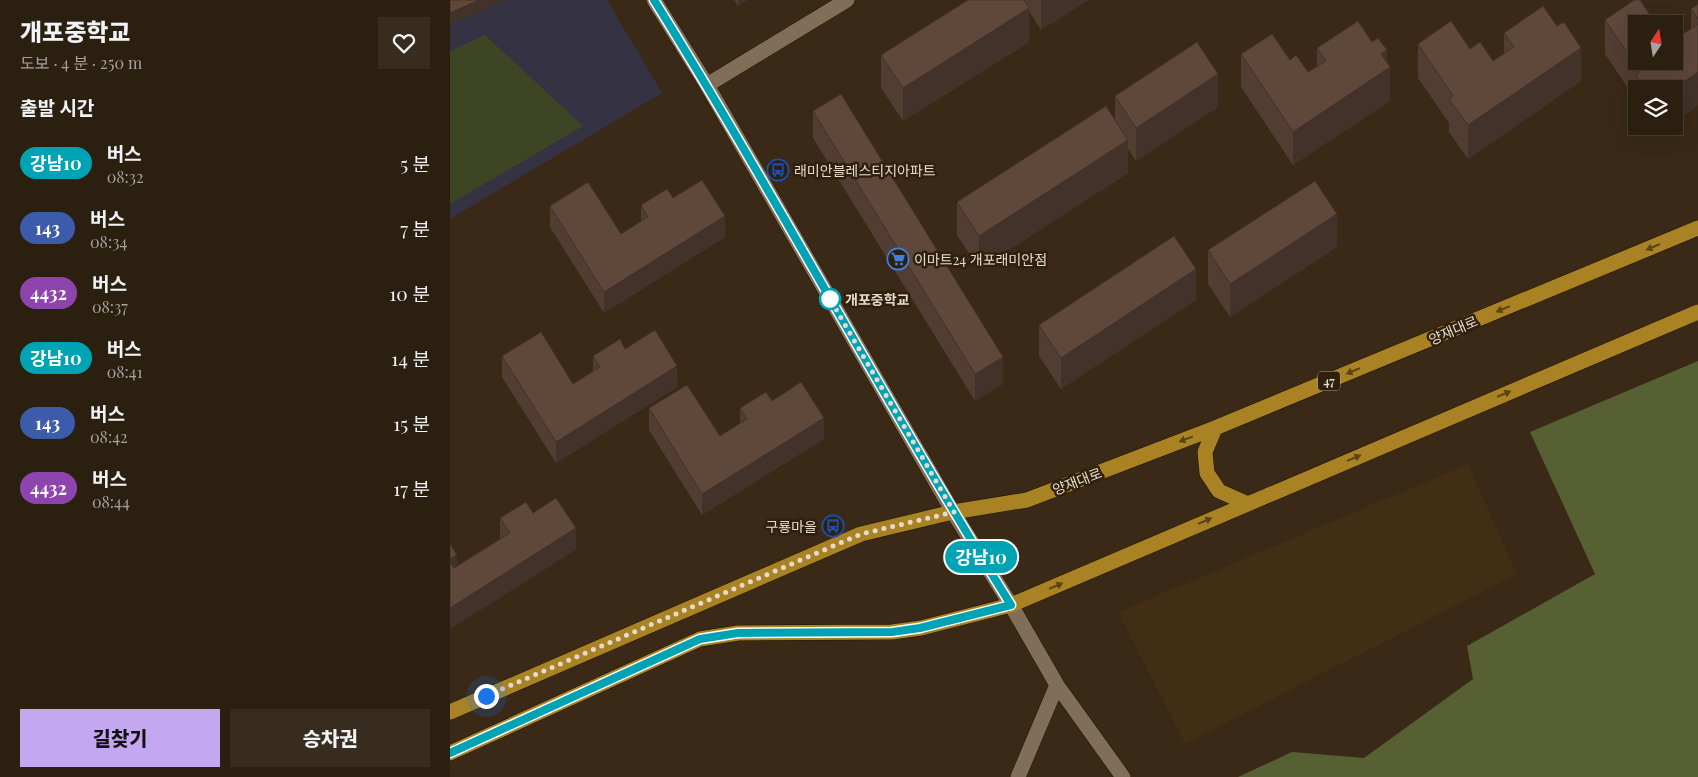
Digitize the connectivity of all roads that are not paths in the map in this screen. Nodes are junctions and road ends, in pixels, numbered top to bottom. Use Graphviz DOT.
graph roads {
  1 [pos="654,0"];
  2 [pos="847,0"];
  3 [pos="706,85"];
  4 [pos="1698,228"];
  5 [pos="1698,312"];
  6 [pos="1215,428"];
  7 [pos="1246,504"];
  8 [pos="954,512"];
  9 [pos="1011,605"];
  10 [pos="1057,685"];
  11 [pos="450,712"];
  12 [pos="450,753"];
  13 [pos="1018,777"];
  14 [pos="1123,777"];
  1 -- 3 [label="street"];
  2 -- 3 [label="street"];
  3 -- 8 [label="street"];
  4 -- 6 [label="main road, 양재대로 / 47, one-way"];
  7 -- 5 [label="main road, one-way"];
  6 -- 7 [label="main road"];
  6 -- 8 [label="main road, 양재대로 / 47, one-way"];
  9 -- 7 [label="main road, one-way"];
  8 -- 9 [label="street"];
  8 -- 11 [label="main road, 양재대로 / 47"];
  9 -- 10 [label="street"];
  9 -- 12 [label="main road"];
  10 -- 13 [label="street"];
  10 -- 14 [label="street"];
}
